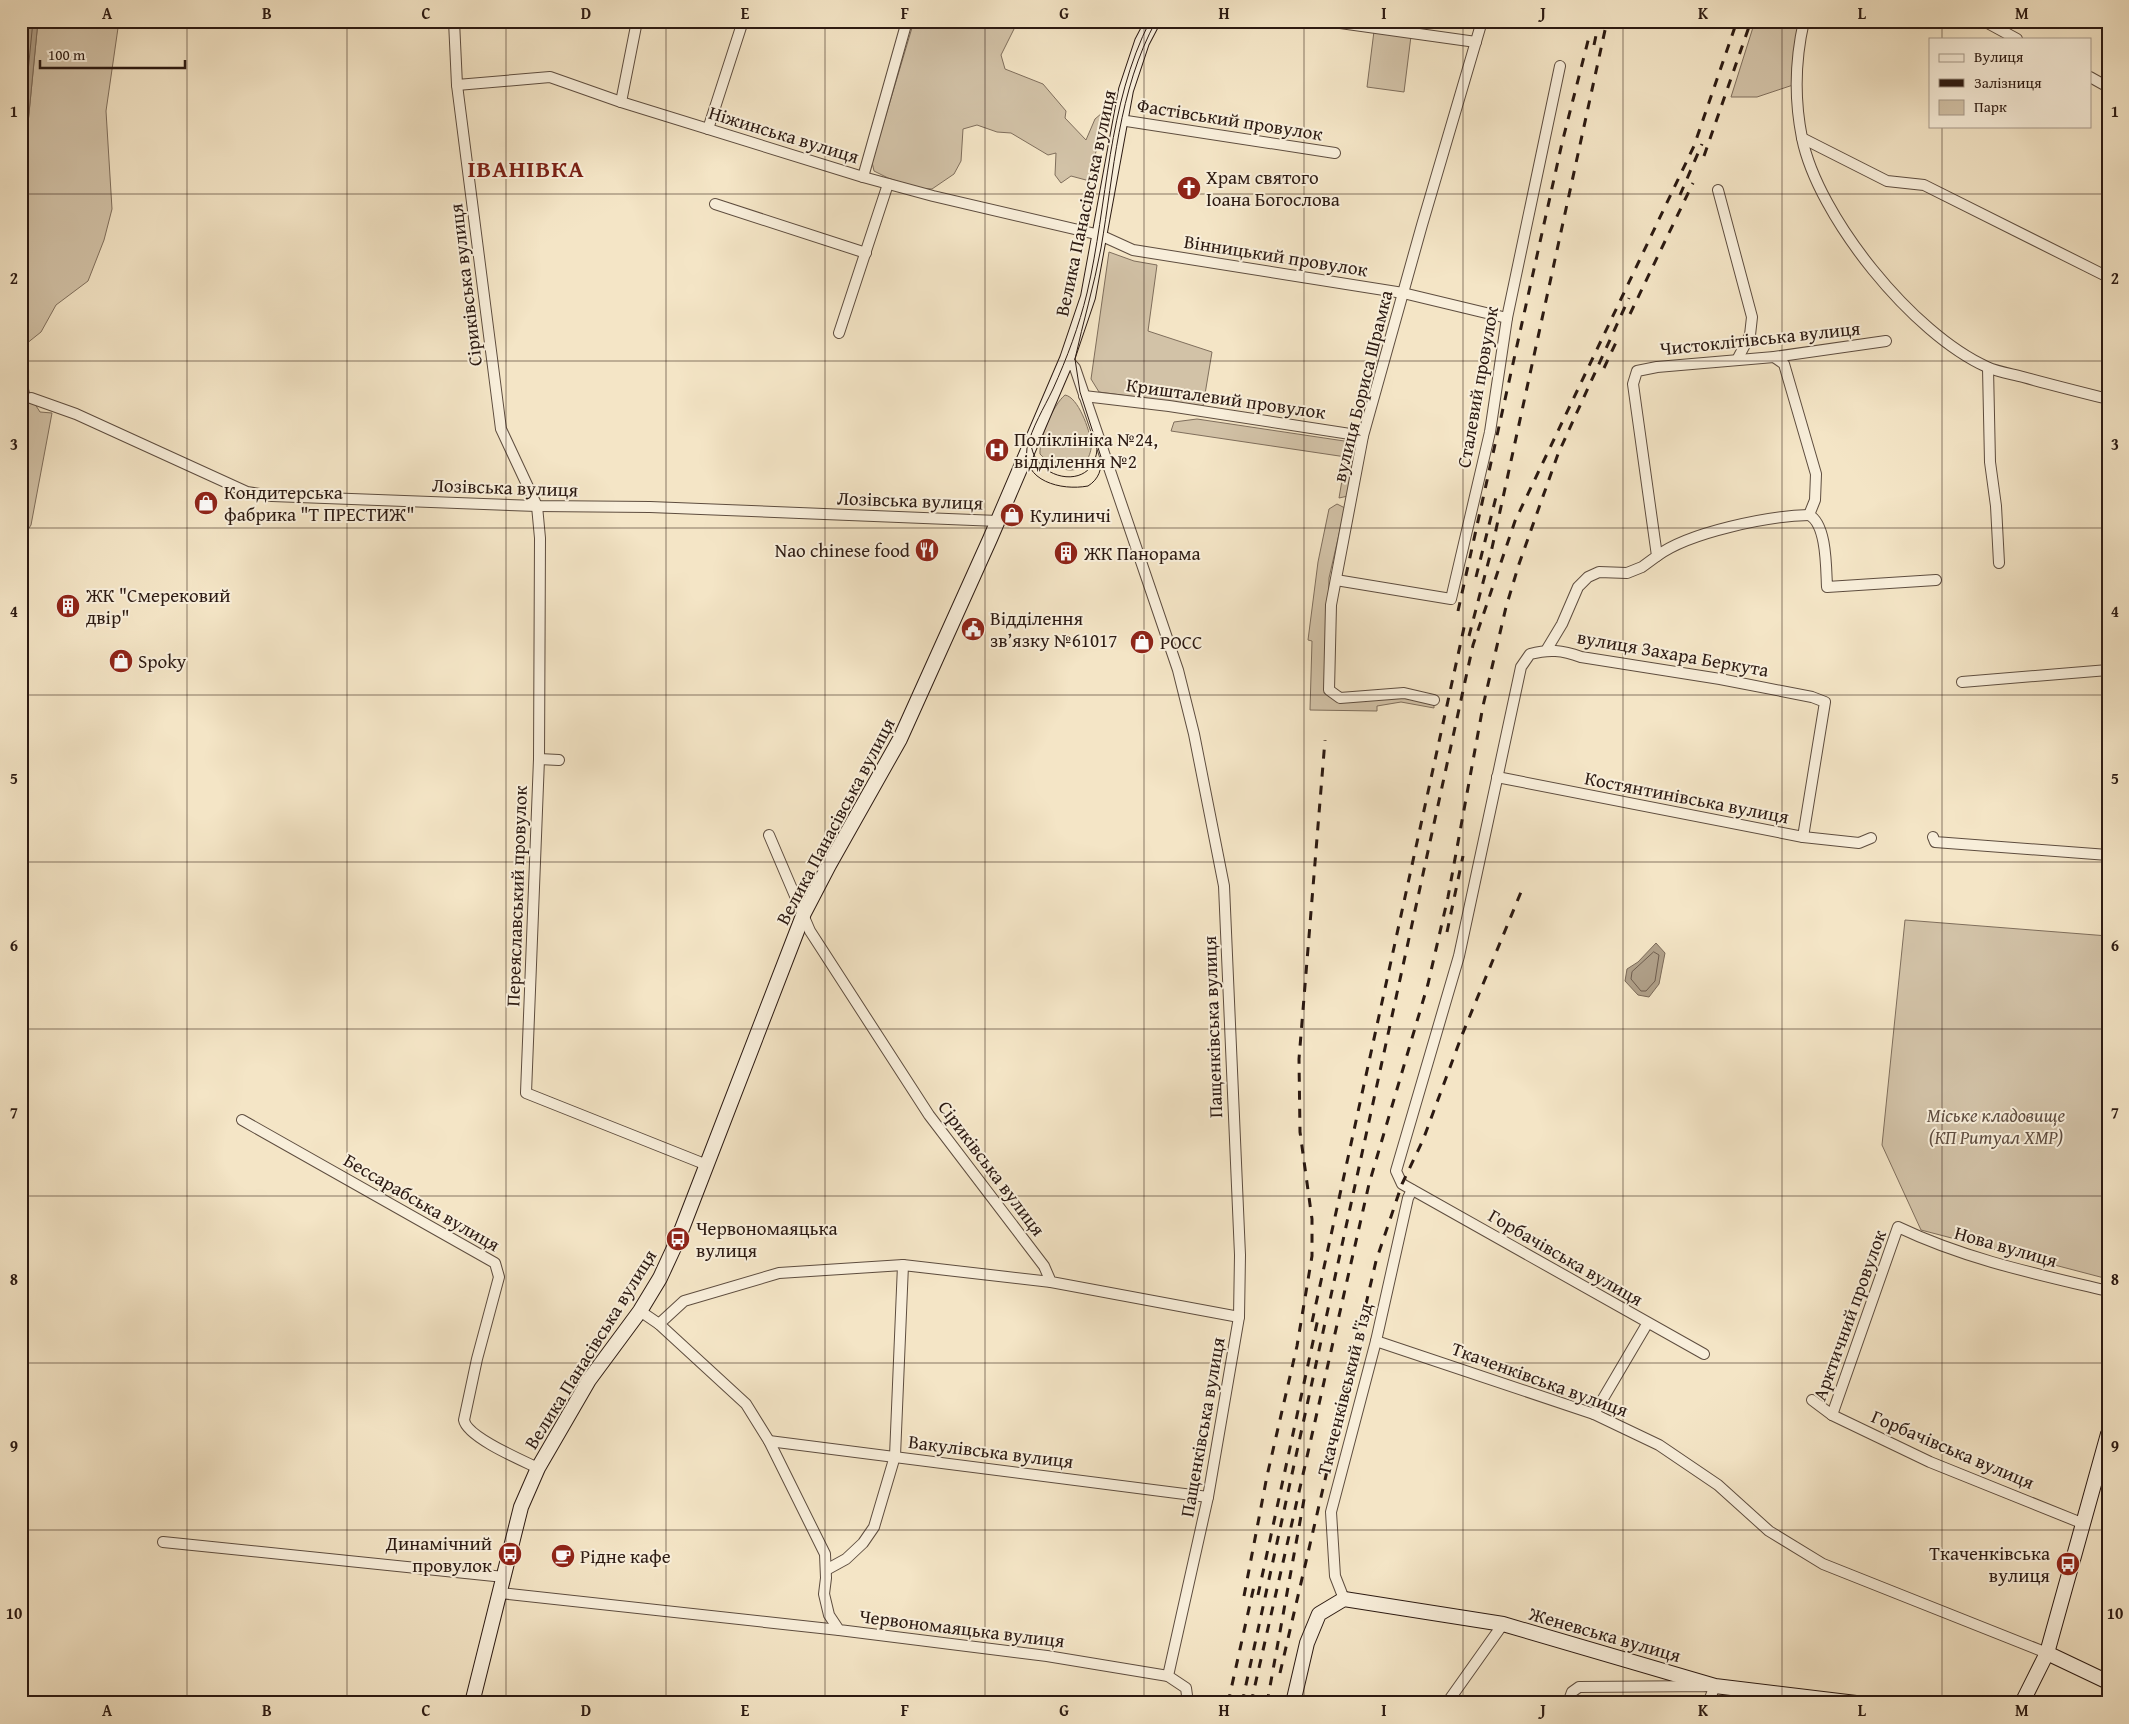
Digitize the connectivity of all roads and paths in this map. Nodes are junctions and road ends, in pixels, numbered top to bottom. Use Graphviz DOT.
graph roads {
  1 [pos="454,21"];
  2 [pos="637,21"];
  3 [pos="743,21"];
  4 [pos="907,21"];
  5 [pos="1153,21"];
  6 [pos="1326,21"];
  7 [pos="1482,21"];
  8 [pos="1804,21"];
  9 [pos="1984,21"];
  10 [pos="2015,38"];
  11 [pos="1476,42"];
  12 [pos="1560,66"];
  13 [pos="2092,79"];
  14 [pos="457,85"];
  15 [pos="2108,87"];
  16 [pos="621,102"];
  17 [pos="1120,120"];
  18 [pos="708,129"];
  19 [pos="1802,138"];
  20 [pos="1335,153"];
  21 [pos="863,177"];
  22 [pos="888,184"];
  23 [pos="1718,190"];
  24 [pos="716,204"];
  25 [pos="1100,235"];
  26 [pos="866,253"];
  27 [pos="2108,277"];
  28 [pos="1403,293"];
  29 [pos="1507,318"];
  30 [pos="839,333"];
  31 [pos="1886,340"];
  32 [pos="1774,357"];
  33 [pos="1067,359"];
  34 [pos="1737,360"];
  35 [pos="1988,368"];
  36 [pos="1084,396"];
  37 [pos="31,398"];
  38 [pos="2108,400"];
  39 [pos="1363,436"];
  40 [pos="537,506"];
  41 [pos="1809,514"];
  42 [pos="998,521"];
  43 [pos="1657,556"];
  44 [pos="1999,564"];
  45 [pos="1336,580"];
  46 [pos="1936,580"];
  47 [pos="1547,649"];
  48 [pos="2108,670"];
  49 [pos="1962,682"];
  50 [pos="1434,700"];
  51 [pos="539,759"];
  52 [pos="559,760"];
  53 [pos="1496,777"];
  54 [pos="769,835"];
  55 [pos="1803,837"];
  56 [pos="1933,837"];
  57 [pos="1871,838"];
  58 [pos="2108,855"];
  59 [pos="804,913"];
  60 [pos="242,1120"];
  61 [pos="707,1165"];
  62 [pos="1412,1190"];
  63 [pos="1898,1227"];
  64 [pos="903,1265"];
  65 [pos="1051,1282"];
  66 [pos="2108,1291"];
  67 [pos="640,1311"];
  68 [pos="1239,1317"];
  69 [pos="659,1324"];
  70 [pos="1647,1324"];
  71 [pos="1376,1341"];
  72 [pos="1704,1354"];
  73 [pos="1812,1400"];
  74 [pos="1594,1414"];
  75 [pos="1832,1415"];
  76 [pos="2108,1434"];
  77 [pos="769,1441"];
  78 [pos="895,1456"];
  79 [pos="538,1468"];
  80 [pos="1208,1497"];
  81 [pos="2084,1524"];
  82 [pos="163,1542"];
  83 [pos="826,1570"];
  84 [pos="504,1577"];
  85 [pos="500,1592"];
  86 [pos="1344,1599"];
  87 [pos="1503,1624"];
  88 [pos="838,1630"];
  89 [pos="2047,1653"];
  90 [pos="1168,1676"];
  91 [pos="2108,1682"];
  92 [pos="1715,1686"];
  93 [pos="1830,1701"];
  94 [pos="472,1703"];
  95 [pos="1188,1703"];
  96 [pos="1293,1703"];
  97 [pos="1447,1703"];
  98 [pos="1568,1703"];
  99 [pos="1708,1703"];
  100 [pos="1856,1703"];
  101 [pos="2022,1703"];
  1 -- 14 [label="street, Сіриківська вулиця"];
  2 -- 16 [label="street"];
  3 -- 18 [label="street"];
  4 -- 21 [label="street"];
  5 -- 17 [label="street, Велика Панасівська вулиця"];
  6 -- 11 [label="street"];
  7 -- 11 [label="street, вулиця Бориса Шрамка"];
  8 -- 19 [label="street"];
  9 -- 10 [label="street"];
  11 -- 28 [label="street, вулиця Бориса Шрамка"];
  12 -- 29 [label="street, Сталевий провулок"];
  13 -- 15 [label="street"];
  14 -- 16 [label="street, Ніжинська вулиця"];
  14 -- 40 [label="street, Сіриківська вулиця"];
  16 -- 18 [label="street, Ніжинська вулиця"];
  17 -- 20 [label="street, Фастівський провулок"];
  17 -- 25 [label="street, Велика Панасівська вулиця"];
  18 -- 21 [label="street, Ніжинська вулиця"];
  19 -- 27 [label="street"];
  19 -- 35 [label="street"];
  21 -- 22 [label="street, Ніжинська вулиця"];
  22 -- 25 [label="street, Ніжинська вулиця"];
  22 -- 26 [label="street"];
  23 -- 34 [label="street"];
  24 -- 26 [label="street"];
  25 -- 28 [label="street, Вінницький провулок"];
  25 -- 33 [label="street, Велика Панасівська вулиця"];
  26 -- 30 [label="street"];
  28 -- 29 [label="street, Вінницький провулок"];
  28 -- 39 [label="street, вулиця Бориса Шрамка"];
  29 -- 45 [label="street, Сталевий провулок"];
  31 -- 32 [label="street, Чистоклітівська вулиця"];
  32 -- 34 [label="street, Чистоклітівська вулиця"];
  32 -- 41 [label="street"];
  33 -- 36 [label="street, Пащенківська вулиця"];
  33 -- 42 [label="street, Велика Панасівська вулиця"];
  34 -- 43 [label="street, Чистоклітівська вулиця"];
  35 -- 38 [label="street"];
  35 -- 44 [label="street"];
  36 -- 39 [label="street, Кришталевий провулок"];
  36 -- 68 [label="street, Пащенківська вулиця"];
  37 -- 40 [label="street, Лозівська вулиця"];
  39 -- 45 [label="street, вулиця Бориса Шрамка"];
  40 -- 42 [label="street, Лозівська вулиця"];
  40 -- 51 [label="street, Переяславський провулок"];
  41 -- 43 [label="street"];
  41 -- 46 [label="street"];
  42 -- 59 [label="street, Велика Панасівська вулиця"];
  43 -- 47 [label="street"];
  45 -- 50 [label="street, вулиця Бориса Шрамка"];
  47 -- 53 [label="street, Горбачівська вулиця"];
  47 -- 55 [label="street, вулиця Захара Беркута"];
  48 -- 49 [label="street"];
  51 -- 52 [label="street"];
  51 -- 61 [label="street, Переяславський провулок"];
  53 -- 55 [label="street, Костянтинівська вулиця"];
  53 -- 62 [label="street, Горбачівська вулиця"];
  54 -- 59 [label="street, Сіриківська вулиця"];
  55 -- 57 [label="street, Костянтинівська вулиця"];
  56 -- 58 [label="street"];
  59 -- 61 [label="street, Велика Панасівська вулиця"];
  59 -- 65 [label="street, Сіриківська вулиця"];
  60 -- 79 [label="street, Бессарабська вулиця"];
  61 -- 67 [label="street, Велика Панасівська вулиця"];
  62 -- 70 [label="street, Горбачівська вулиця"];
  62 -- 71 [label="street, Ткаченківський в'їзд"];
  63 -- 66 [label="street, Нова вулиця"];
  63 -- 75 [label="street, Арктичний провулок"];
  64 -- 65 [label="street"];
  64 -- 69 [label="street"];
  64 -- 78 [label="street"];
  65 -- 68 [label="street"];
  67 -- 69 [label="street, Червономаяцька вулиця"];
  67 -- 79 [label="street, Велика Панасівська вулиця"];
  68 -- 80 [label="street, Пащенківська вулиця"];
  69 -- 77 [label="street, Червономаяцька вулиця"];
  70 -- 72 [label="street, Горбачівська вулиця"];
  70 -- 74 [label="street"];
  71 -- 74 [label="street, Ткаченківська вулиця"];
  71 -- 86 [label="street, Ткаченківський в'їзд"];
  73 -- 75 [label="street, Горбачівська вулиця"];
  74 -- 89 [label="street, Ткаченківська вулиця"];
  75 -- 81 [label="street, Горбачівська вулиця"];
  76 -- 81 [label="street"];
  77 -- 78 [label="street, Вакулівська вулиця"];
  77 -- 83 [label="street, Червономаяцька вулиця"];
  78 -- 80 [label="street, Вакулівська вулиця"];
  78 -- 83 [label="street"];
  79 -- 84 [label="street, Велика Панасівська вулиця"];
  80 -- 90 [label="street, Пащенківська вулиця"];
  81 -- 89 [label="street"];
  82 -- 84 [label="street"];
  83 -- 88 [label="street, Червономаяцька вулиця"];
  84 -- 85 [label="street, Велика Панасівська вулиця"];
  85 -- 88 [label="street"];
  85 -- 94 [label="street, Велика Панасівська вулиця"];
  86 -- 87 [label="street, Женевська вулиця"];
  86 -- 96 [label="street"];
  87 -- 92 [label="street, Женевська вулиця"];
  87 -- 97 [label="street"];
  88 -- 90 [label="street, Червономаяцька вулиця"];
  89 -- 91 [label="street, Ткаченківська вулиця"];
  89 -- 101 [label="street"];
  90 -- 95 [label="street"];
  92 -- 93 [label="street, Женевська вулиця"];
  92 -- 98 [label="street"];
  92 -- 99 [label="street"];
  93 -- 100 [label="street, Женевська вулиця"];
}
